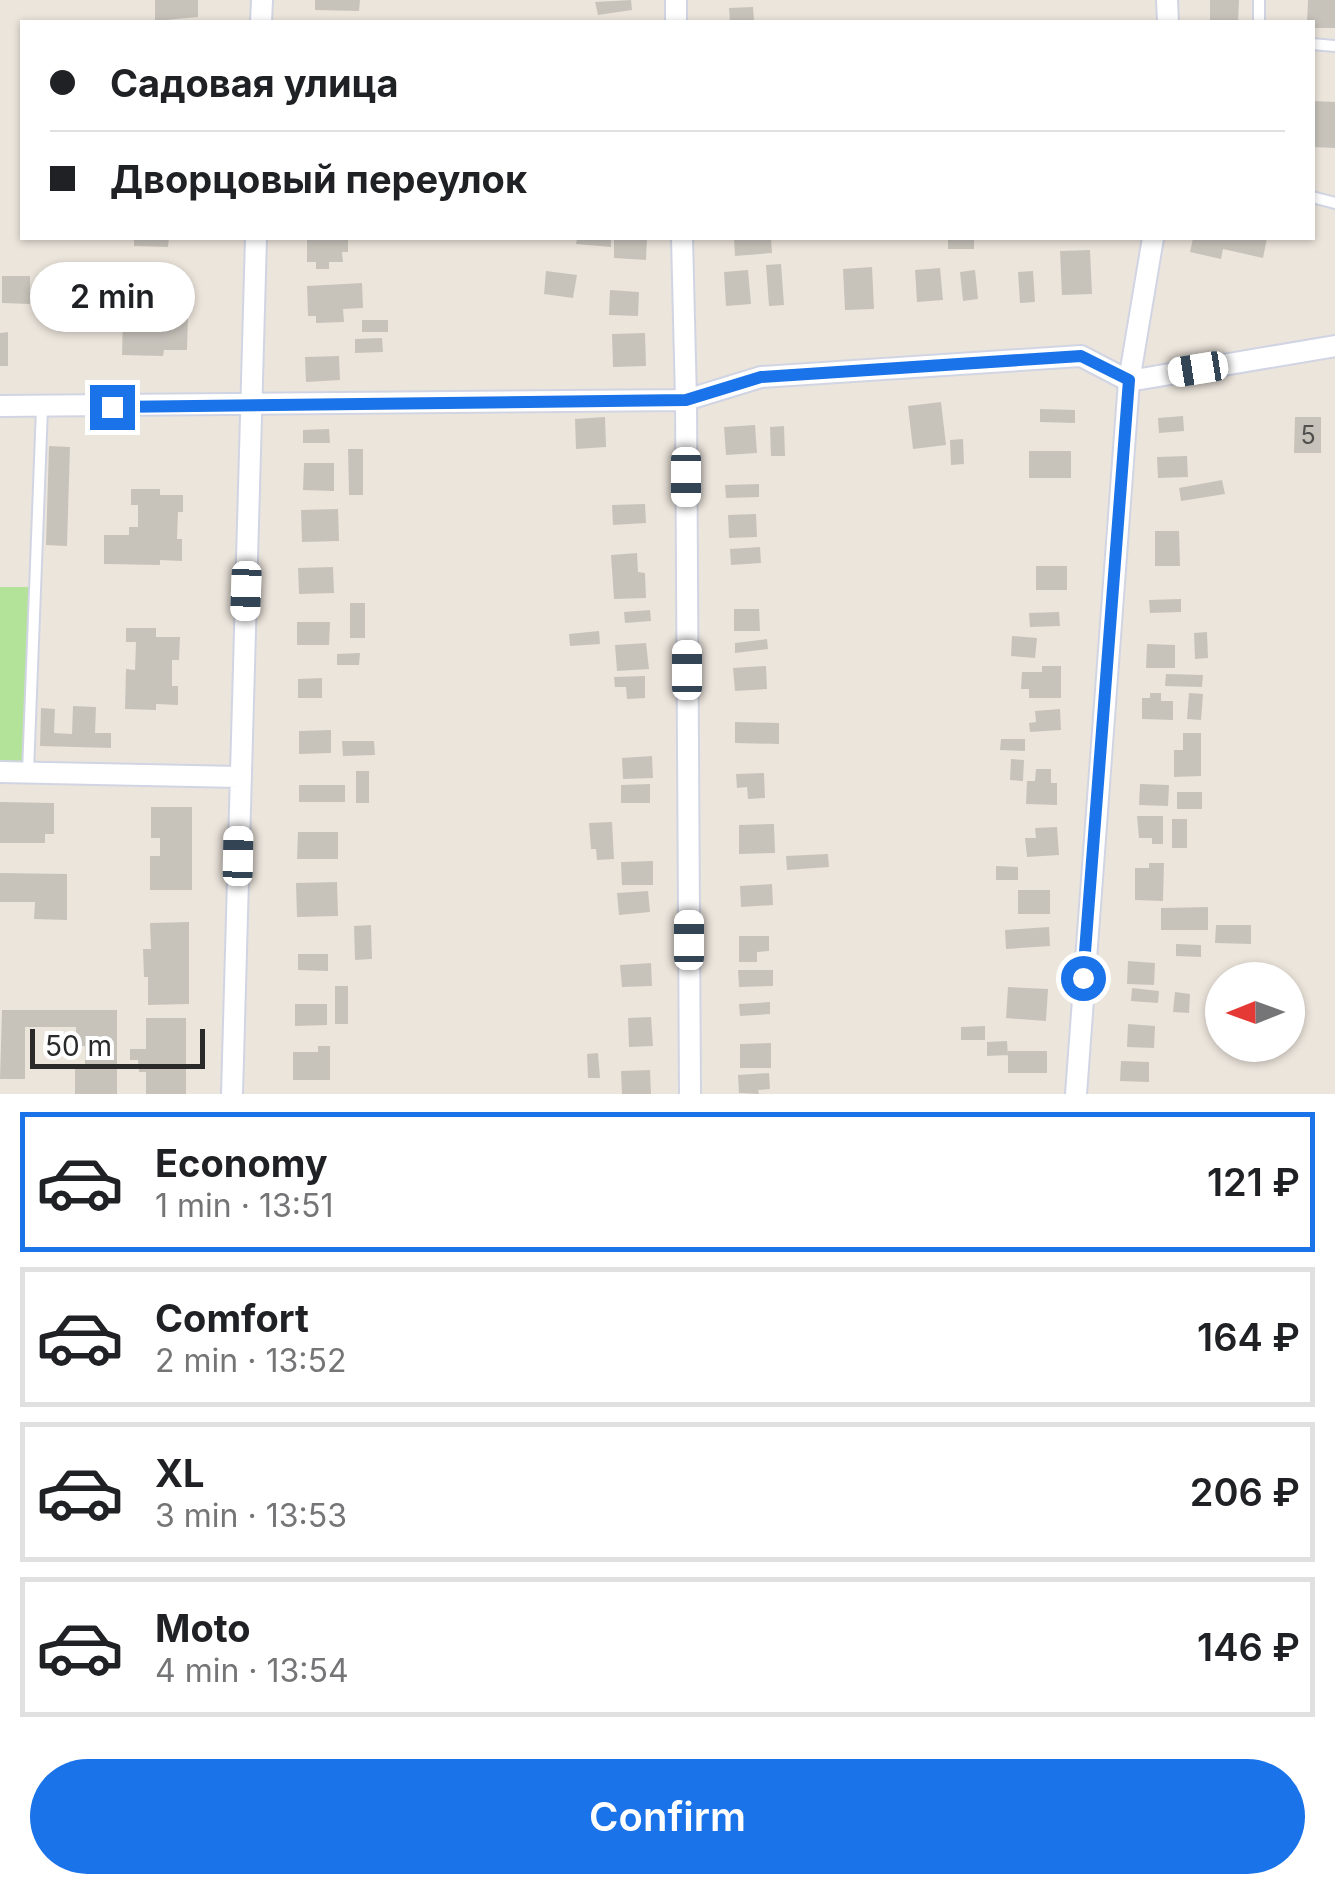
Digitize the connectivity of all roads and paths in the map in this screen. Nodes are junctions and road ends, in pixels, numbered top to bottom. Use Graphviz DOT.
graph roads {
  1 [pos="256,240"];
  2 [pos="682,240"];
  3 [pos="1153,240"];
  4 [pos="1335,346"];
  5 [pos="1129,380"];
  6 [pos="686,400"];
  7 [pos="251,405"];
  8 [pos="0,406"];
  9 [pos="42,408"];
  10 [pos="0,772"];
  11 [pos="28,773"];
  12 [pos="240,777"];
  13 [pos="232,1094"];
  14 [pos="690,1094"];
  15 [pos="1076,1094"];
  1 -- 7 [label="street"];
  2 -- 6 [label="street"];
  3 -- 5 [label="street"];
  4 -- 5 [label="street"];
  5 -- 6 [label="street"];
  5 -- 15 [label="street"];
  6 -- 7 [label="street"];
  6 -- 14 [label="street"];
  7 -- 9 [label="street"];
  7 -- 12 [label="street"];
  8 -- 9 [label="street"];
  9 -- 11 [label="lane"];
  10 -- 11 [label="street"];
  11 -- 12 [label="street"];
  12 -- 13 [label="street"];
}
